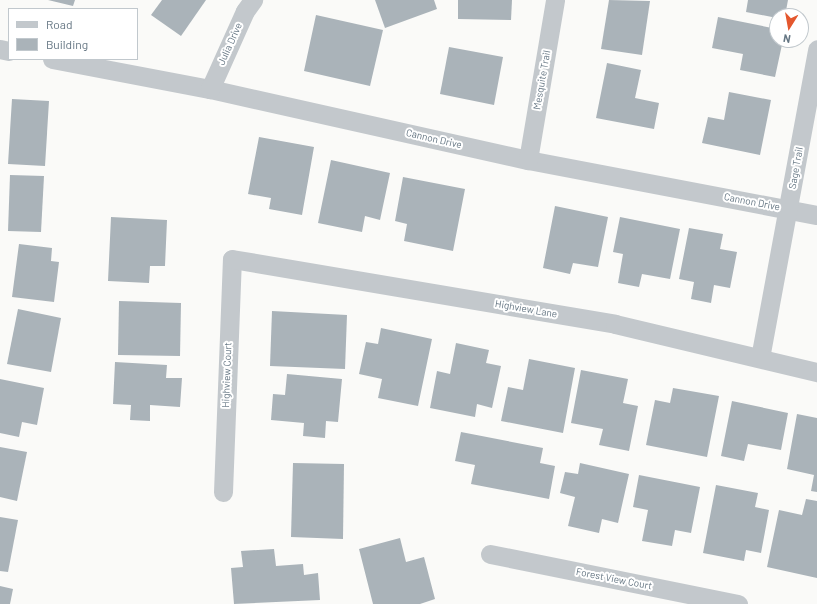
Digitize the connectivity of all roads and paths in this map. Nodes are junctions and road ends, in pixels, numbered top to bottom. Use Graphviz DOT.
graph roads {
  1 [pos="253,0"];
  2 [pos="555,0"];
  3 [pos="817,49"];
  4 [pos="57,60"];
  5 [pos="210,89"];
  6 [pos="528,160"];
  7 [pos="788,209"];
  8 [pos="817,215"];
  9 [pos="232,259"];
  10 [pos="760,358"];
  11 [pos="817,372"];
  12 [pos="223,492"];
  13 [pos="490,554"];
  14 [pos="738,604"];
  1 -- 5 [label="street, Julia Drive"];
  2 -- 6 [label="street, Mesquite Trail"];
  3 -- 7 [label="street, Sage Trail"];
  4 -- 5 [label="street, Cannon Drive"];
  5 -- 6 [label="street, Cannon Drive"];
  6 -- 7 [label="street, Cannon Drive"];
  7 -- 8 [label="street, Cannon Drive"];
  7 -- 10 [label="street, Sage Trail"];
  9 -- 10 [label="street, Highview Lane"];
  9 -- 12 [label="street, Highview Court"];
  10 -- 11 [label="street, Highview Lane"];
  13 -- 14 [label="street, Forest View Court"];
}
